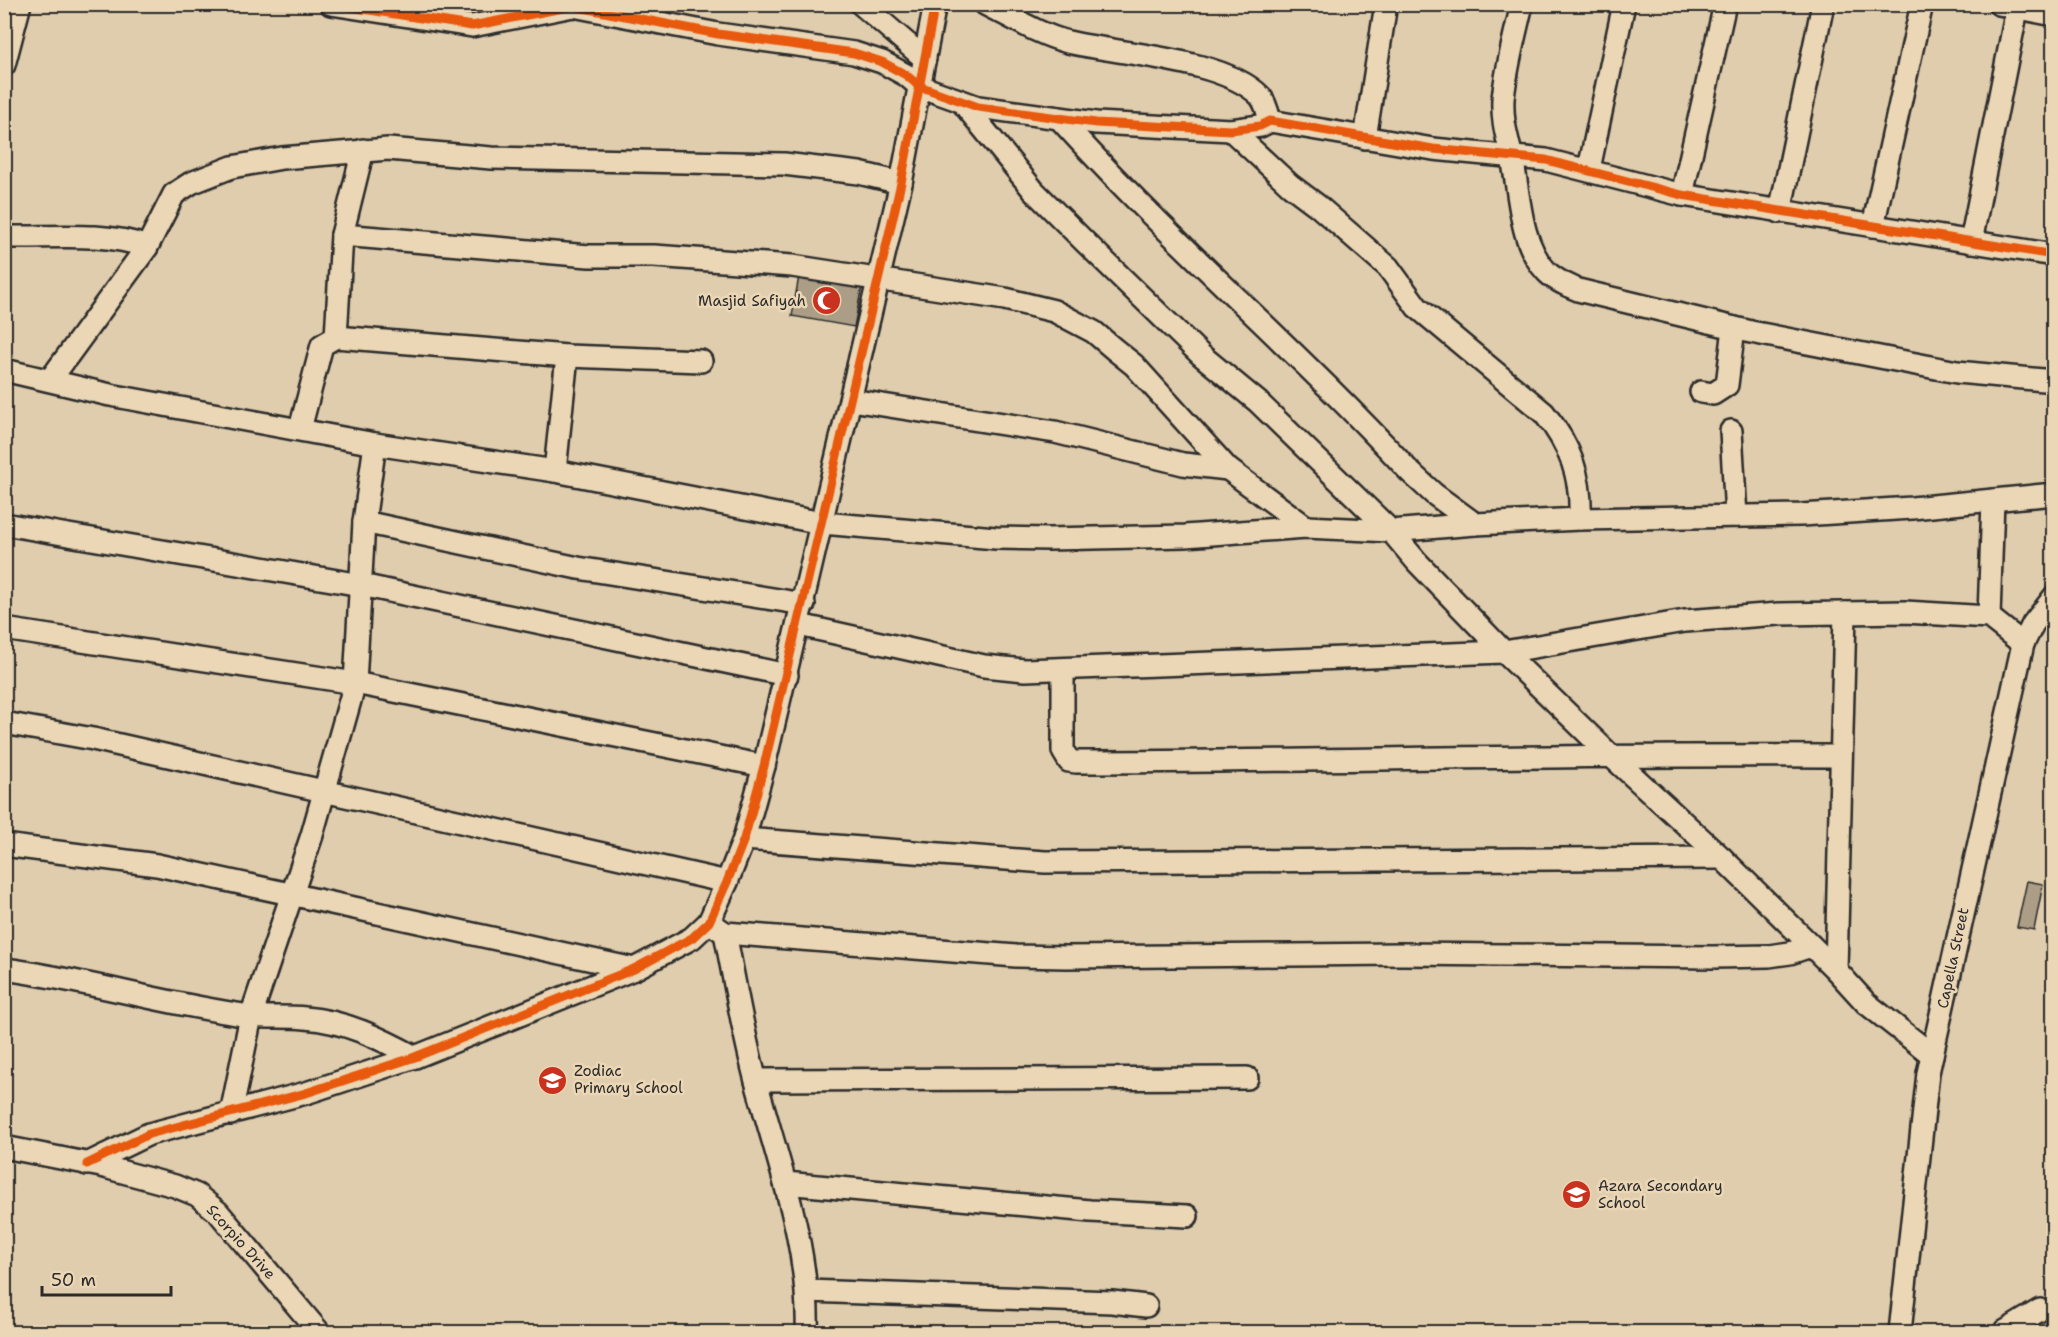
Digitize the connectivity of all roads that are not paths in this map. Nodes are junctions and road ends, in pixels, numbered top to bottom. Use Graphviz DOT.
graph roads {
  1 [pos="20,4"];
  2 [pos="332,4"];
  3 [pos="861,4"];
  4 [pos="935,4"];
  5 [pos="985,4"];
  6 [pos="1386,4"];
  7 [pos="1522,4"];
  8 [pos="1624,4"];
  9 [pos="1725,4"];
  10 [pos="1823,4"];
  11 [pos="1922,4"];
  12 [pos="2011,6"];
  13 [pos="504,12"];
  14 [pos="2054,15"];
  15 [pos="925,59"];
  16 [pos="4,65"];
  17 [pos="919,86"];
  18 [pos="961,101"];
  19 [pos="1059,118"];
  20 [pos="1270,121"];
  21 [pos="1231,129"];
  22 [pos="1365,138"];
  23 [pos="363,150"];
  24 [pos="1512,157"];
  25 [pos="1589,169"];
  26 [pos="901,183"];
  27 [pos="1682,195"];
  28 [pos="1780,212"];
  29 [pos="1873,226"];
  30 [pos="342,235"];
  31 [pos="4,237"];
  32 [pos="1971,242"];
  33 [pos="147,247"];
  34 [pos="2054,255"];
  35 [pos="877,279"];
  36 [pos="1734,328"];
  37 [pos="336,337"];
  38 [pos="567,356"];
  39 [pos="701,361"];
  40 [pos="4,370"];
  41 [pos="50,380"];
  42 [pos="2054,381"];
  43 [pos="1701,392"];
  44 [pos="851,400"];
  45 [pos="300,429"];
  46 [pos="1731,431"];
  47 [pos="375,444"];
  48 [pos="1228,469"];
  49 [pos="555,471"];
  50 [pos="2054,494"];
  51 [pos="1993,500"];
  52 [pos="1736,516"];
  53 [pos="1580,519"];
  54 [pos="364,522"];
  55 [pos="822,523"];
  56 [pos="4,524"];
  57 [pos="1474,524"];
  58 [pos="1306,527"];
  59 [pos="1391,531"];
  60 [pos="361,585"];
  61 [pos="2054,597"];
  62 [pos="1845,613"];
  63 [pos="801,614"];
  64 [pos="1989,617"];
  65 [pos="4,629"];
  66 [pos="2023,644"];
  67 [pos="1504,652"];
  68 [pos="1063,670"];
  69 [pos="787,675"];
  70 [pos="355,683"];
  71 [pos="4,723"];
  72 [pos="1609,754"];
  73 [pos="1841,756"];
  74 [pos="764,766"];
  75 [pos="325,790"];
  76 [pos="744,839"];
  77 [pos="4,844"];
  78 [pos="1722,858"];
  79 [pos="727,882"];
  80 [pos="291,895"];
  81 [pos="717,927"];
  82 [pos="1811,946"];
  83 [pos="4,969"];
  84 [pos="634,969"];
  85 [pos="1836,970"];
  86 [pos="251,1016"];
  87 [pos="1932,1055"];
  88 [pos="415,1057"];
  89 [pos="1247,1078"];
  90 [pos="756,1080"];
  91 [pos="231,1114"];
  92 [pos="4,1147"];
  93 [pos="87,1164"];
  94 [pos="785,1183"];
  95 [pos="1187,1216"];
  96 [pos="807,1291"];
  97 [pos="1146,1306"];
  98 [pos="2040,1310"];
  99 [pos="318,1332"];
  100 [pos="807,1332"];
  101 [pos="1900,1332"];
  102 [pos="2004,1332"];
  1 -- 16 [label="street"];
  2 -- 13 [label="street"];
  3 -- 15 [label="street"];
  4 -- 15 [label="street"];
  5 -- 20 [label="street"];
  6 -- 22 [label="street"];
  7 -- 24 [label="street"];
  8 -- 25 [label="street"];
  9 -- 27 [label="street"];
  10 -- 28 [label="street"];
  11 -- 29 [label="street"];
  12 -- 14 [label="street"];
  12 -- 32 [label="street"];
  13 -- 17 [label="street"];
  15 -- 17 [label="street"];
  17 -- 18 [label="street"];
  17 -- 26 [label="street"];
  18 -- 19 [label="street"];
  18 -- 59 [label="street"];
  19 -- 21 [label="street"];
  19 -- 57 [label="street"];
  20 -- 21 [label="street"];
  20 -- 22 [label="street"];
  21 -- 53 [label="street"];
  22 -- 24 [label="street"];
  23 -- 26 [label="street"];
  23 -- 30 [label="street"];
  23 -- 33 [label="street"];
  24 -- 25 [label="street"];
  24 -- 36 [label="street"];
  25 -- 27 [label="street"];
  26 -- 35 [label="street"];
  27 -- 28 [label="street"];
  28 -- 29 [label="street"];
  29 -- 32 [label="street"];
  30 -- 35 [label="street"];
  30 -- 37 [label="street"];
  31 -- 33 [label="street"];
  32 -- 34 [label="street"];
  33 -- 41 [label="street"];
  35 -- 44 [label="street"];
  35 -- 48 [label="street"];
  36 -- 42 [label="street"];
  36 -- 43 [label="street"];
  37 -- 38 [label="street"];
  37 -- 45 [label="street"];
  38 -- 39 [label="street"];
  38 -- 49 [label="street"];
  40 -- 41 [label="street"];
  41 -- 45 [label="street"];
  44 -- 48 [label="street"];
  44 -- 55 [label="street"];
  45 -- 47 [label="street"];
  46 -- 52 [label="street"];
  47 -- 49 [label="street"];
  47 -- 54 [label="street"];
  48 -- 58 [label="street"];
  49 -- 55 [label="street"];
  50 -- 51 [label="street"];
  51 -- 52 [label="street"];
  51 -- 64 [label="street"];
  52 -- 53 [label="street"];
  53 -- 57 [label="street"];
  54 -- 60 [label="street"];
  54 -- 63 [label="street"];
  55 -- 58 [label="street"];
  55 -- 63 [label="street"];
  56 -- 60 [label="street"];
  57 -- 59 [label="street"];
  58 -- 59 [label="street"];
  59 -- 67 [label="street"];
  60 -- 69 [label="street"];
  60 -- 70 [label="street"];
  61 -- 66 [label="street, Capella Street"];
  62 -- 64 [label="street"];
  62 -- 67 [label="street"];
  62 -- 73 [label="street"];
  63 -- 68 [label="street"];
  63 -- 69 [label="street"];
  64 -- 66 [label="street"];
  65 -- 70 [label="street"];
  66 -- 87 [label="street, Capella Street"];
  67 -- 68 [label="street"];
  67 -- 72 [label="street"];
  68 -- 72 [label="street"];
  69 -- 74 [label="street"];
  70 -- 74 [label="street"];
  70 -- 75 [label="street"];
  71 -- 75 [label="street"];
  72 -- 73 [label="street"];
  72 -- 78 [label="street"];
  73 -- 85 [label="street"];
  74 -- 76 [label="street"];
  75 -- 79 [label="street"];
  75 -- 80 [label="street"];
  76 -- 78 [label="street"];
  76 -- 79 [label="street"];
  77 -- 80 [label="street"];
  78 -- 82 [label="street"];
  79 -- 81 [label="street"];
  80 -- 84 [label="street"];
  80 -- 86 [label="street"];
  81 -- 82 [label="street"];
  81 -- 84 [label="street"];
  81 -- 90 [label="street"];
  82 -- 85 [label="street"];
  83 -- 86 [label="street"];
  84 -- 88 [label="street"];
  85 -- 87 [label="street"];
  86 -- 88 [label="street"];
  86 -- 91 [label="street"];
  87 -- 101 [label="street, Capella Street"];
  88 -- 91 [label="street"];
  89 -- 90 [label="street"];
  90 -- 94 [label="street"];
  91 -- 93 [label="street"];
  92 -- 93 [label="street, Scorpio Drive"];
  93 -- 99 [label="street, Scorpio Drive"];
  94 -- 95 [label="street"];
  94 -- 96 [label="street"];
  96 -- 97 [label="street"];
  96 -- 100 [label="street"];
  98 -- 102 [label="street"];
}
